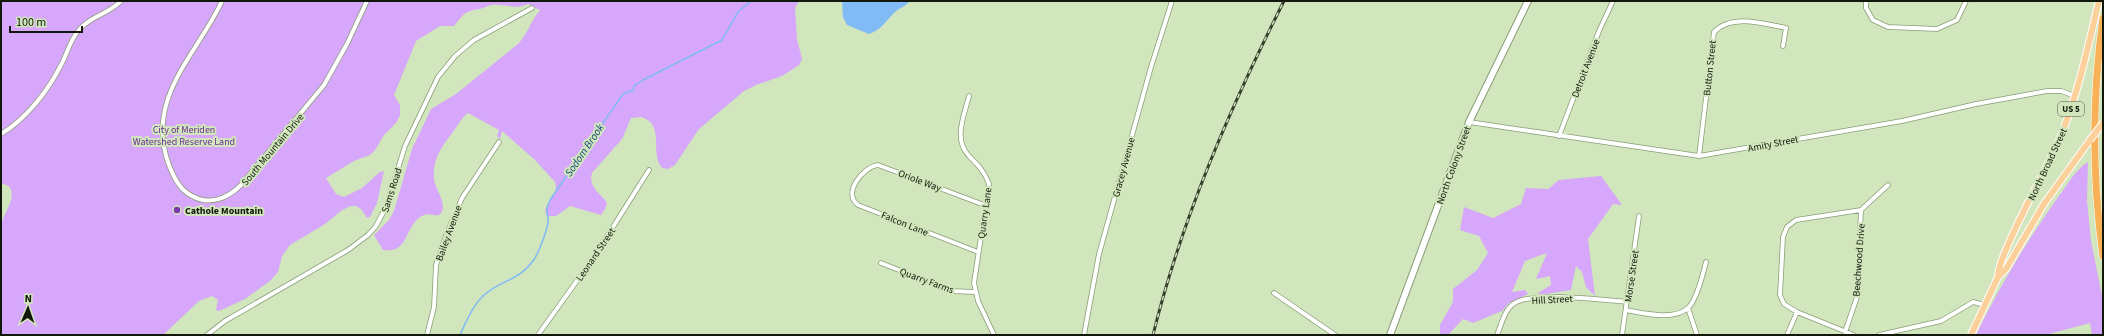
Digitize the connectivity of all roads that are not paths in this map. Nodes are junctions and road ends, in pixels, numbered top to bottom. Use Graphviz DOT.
graph roads {
  1 [pos="121,1"];
  2 [pos="222,1"];
  3 [pos="367,1"];
  4 [pos="1172,1"];
  5 [pos="1528,1"];
  6 [pos="1613,1"];
  7 [pos="1866,1"];
  8 [pos="1966,1"];
  9 [pos="2099,1"];
  10 [pos="532,8"];
  11 [pos="2103,18"];
  12 [pos="1783,46"];
  13 [pos="969,96"];
  14 [pos="2075,96"];
  15 [pos="1469,122"];
  16 [pos="2103,123"];
  17 [pos="1,134"];
  18 [pos="1559,136"];
  19 [pos="499,142"];
  20 [pos="1699,156"];
  21 [pos="649,170"];
  22 [pos="858,181"];
  23 [pos="1888,185"];
  24 [pos="986,206"];
  25 [pos="1861,210"];
  26 [pos="2024,211"];
  27 [pos="1639,216"];
  28 [pos="2036,217"];
  29 [pos="978,252"];
  30 [pos="2103,256"];
  31 [pos="1706,262"];
  32 [pos="880,263"];
  33 [pos="1998,277"];
  34 [pos="975,292"];
  35 [pos="1274,293"];
  36 [pos="1627,302"];
  37 [pos="1985,305"];
  38 [pos="1688,308"];
  39 [pos="1626,310"];
  40 [pos="1797,312"];
  41 [pos="1845,332"];
  42 [pos="208,335"];
  43 [pos="427,335"];
  44 [pos="538,335"];
  45 [pos="994,335"];
  46 [pos="1084,335"];
  47 [pos="1335,335"];
  48 [pos="1391,335"];
  49 [pos="1497,335"];
  50 [pos="1622,335"];
  51 [pos="1697,335"];
  52 [pos="1787,335"];
  53 [pos="1854,335"];
  54 [pos="1879,335"];
  55 [pos="1972,335"];
  1 -- 17 [label="street"];
  2 -- 3 [label="street, South Mountain Drive"];
  4 -- 46 [label="street, Gracey Avenue"];
  5 -- 15 [label="main road, North Colony Street"];
  6 -- 18 [label="street, Detroit Avenue"];
  7 -- 8 [label="street"];
  9 -- 14 [label="main road, North Broad Street / US 5"];
  10 -- 42 [label="street, Sams Road"];
  11 -- 30 [label="highway"];
  12 -- 20 [label="street, Button Street"];
  13 -- 24 [label="street, Quarry Lane"];
  14 -- 20 [label="street, Amity Street"];
  14 -- 26 [label="main road, North Broad Street / US 5"];
  15 -- 18 [label="street, Amity Street"];
  15 -- 48 [label="main road, North Colony Street"];
  16 -- 28 [label="main road, North Broad Street / US 5, bridge"];
  18 -- 20 [label="street, Amity Street"];
  19 -- 43 [label="street, Bailey Avenue"];
  21 -- 44 [label="street, Leonard Street"];
  22 -- 24 [label="street, Oriole Way"];
  22 -- 29 [label="street, Falcon Lane"];
  23 -- 25 [label="street"];
  24 -- 29 [label="street, Quarry Lane"];
  25 -- 40 [label="street"];
  25 -- 41 [label="street, Beechwood Drive"];
  26 -- 28 [label="main road"];
  26 -- 33 [label="main road, North Broad Street / US 5"];
  27 -- 36 [label="street, Morse Street"];
  28 -- 33 [label="main road, North Broad Street / US 5"];
  29 -- 34 [label="street, Quarry Lane"];
  31 -- 38 [label="street"];
  32 -- 34 [label="street, Quarry Farms"];
  33 -- 37 [label="main road, North Broad Street / US 5"];
  34 -- 45 [label="street, Quarry Lane"];
  35 -- 47 [label="street"];
  36 -- 39 [label="street, Morse Street"];
  36 -- 49 [label="street, Hill Street"];
  37 -- 54 [label="street"];
  37 -- 55 [label="main road, North Broad Street / US 5"];
  38 -- 39 [label="street"];
  38 -- 51 [label="street"];
  39 -- 50 [label="street, Morse Street"];
  40 -- 41 [label="street"];
  40 -- 52 [label="street"];
  41 -- 53 [label="street"];
}
